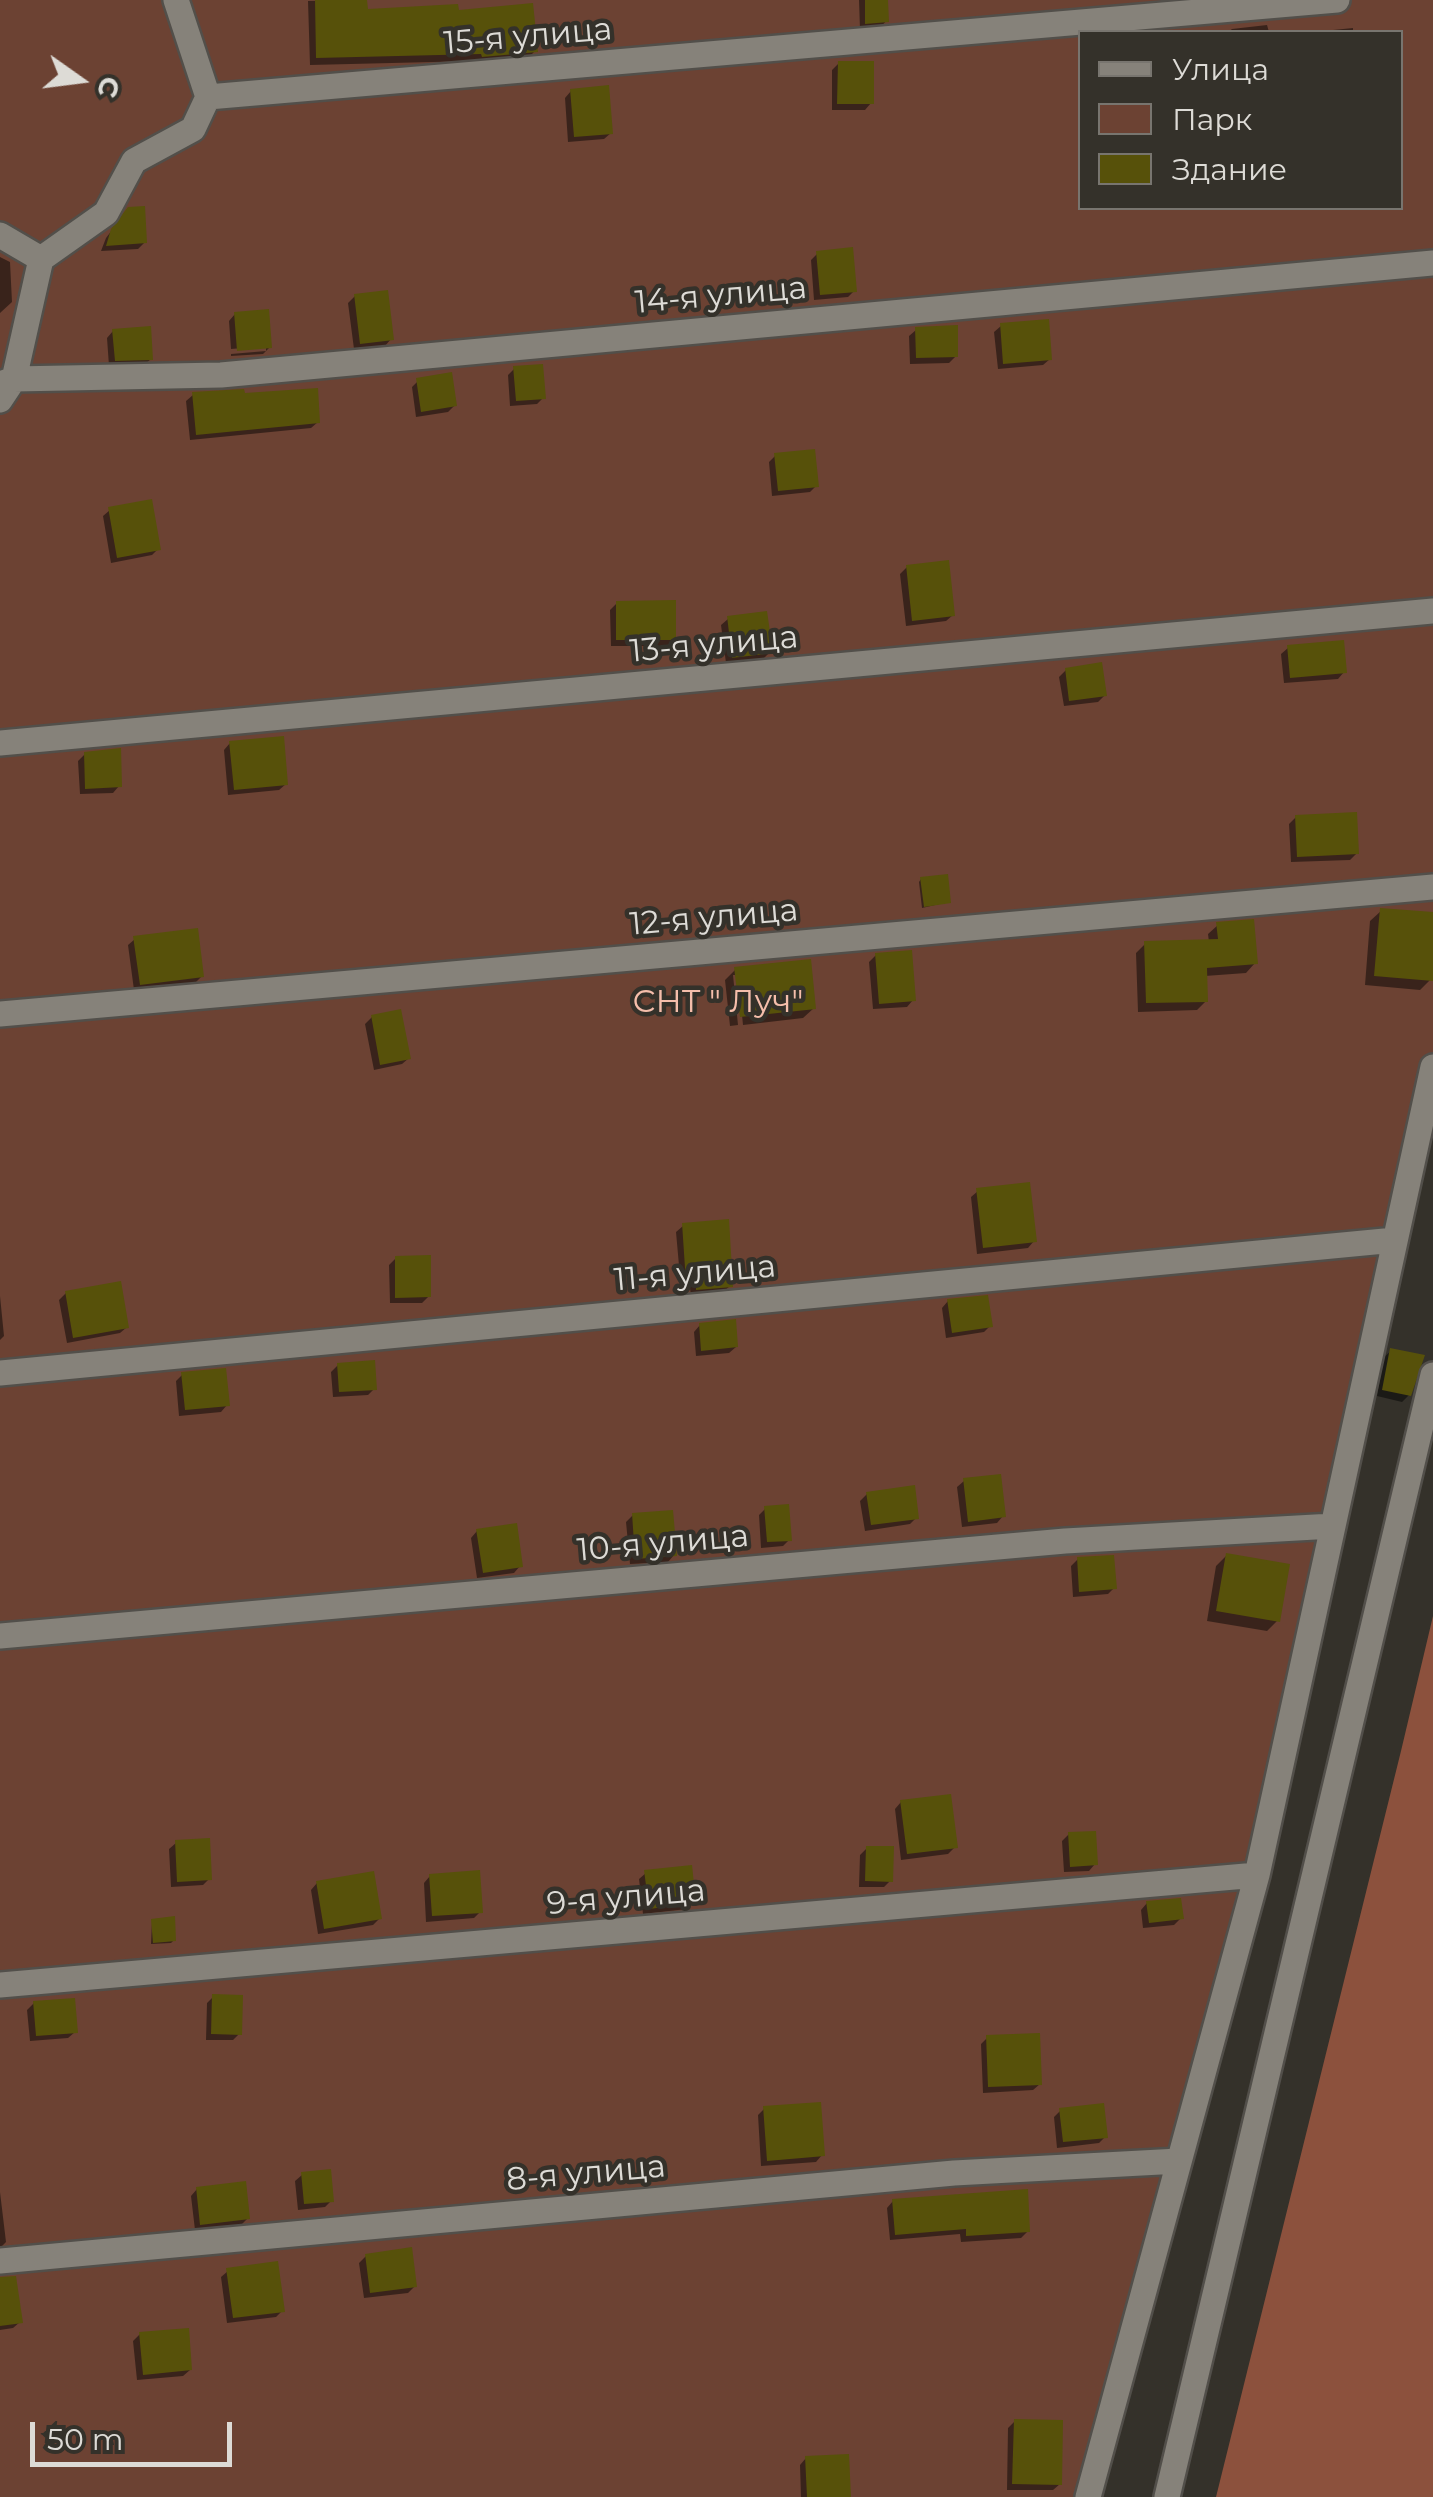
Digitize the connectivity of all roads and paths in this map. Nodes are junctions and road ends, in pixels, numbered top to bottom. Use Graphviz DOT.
graph roads {
  1 [pos="176,0"];
  2 [pos="1337,0"];
  3 [pos="208,97"];
  4 [pos="0,235"];
  5 [pos="40,258"];
  6 [pos="1433,263"];
  7 [pos="5,388"];
  8 [pos="1433,611"];
  9 [pos="0,743"];
  10 [pos="1433,887"];
  11 [pos="0,1014"];
  12 [pos="1433,1067"];
  13 [pos="1395,1240"];
  14 [pos="0,1372"];
  15 [pos="1433,1374"];
  16 [pos="1334,1526"];
  17 [pos="0,1636"];
  18 [pos="1257,1876"];
  19 [pos="0,1985"];
  20 [pos="1179,2160"];
  21 [pos="0,2260"];
  22 [pos="1088,2497"];
  23 [pos="1167,2497"];
  1 -- 3 [label="street"];
  2 -- 3 [label="street, 15-я улица"];
  3 -- 5 [label="street"];
  4 -- 5 [label="street"];
  5 -- 7 [label="street"];
  6 -- 7 [label="street, 14-я улица"];
  8 -- 9 [label="street, 13-я улица"];
  10 -- 11 [label="street, 12-я улица"];
  12 -- 13 [label="street"];
  13 -- 14 [label="street, 11-я улица"];
  13 -- 16 [label="street"];
  15 -- 23 [label="street"];
  16 -- 17 [label="street, 10-я улица"];
  16 -- 18 [label="street"];
  18 -- 19 [label="street, 9-я улица"];
  18 -- 20 [label="street"];
  20 -- 21 [label="street, 8-я улица"];
  20 -- 22 [label="street"];
}
